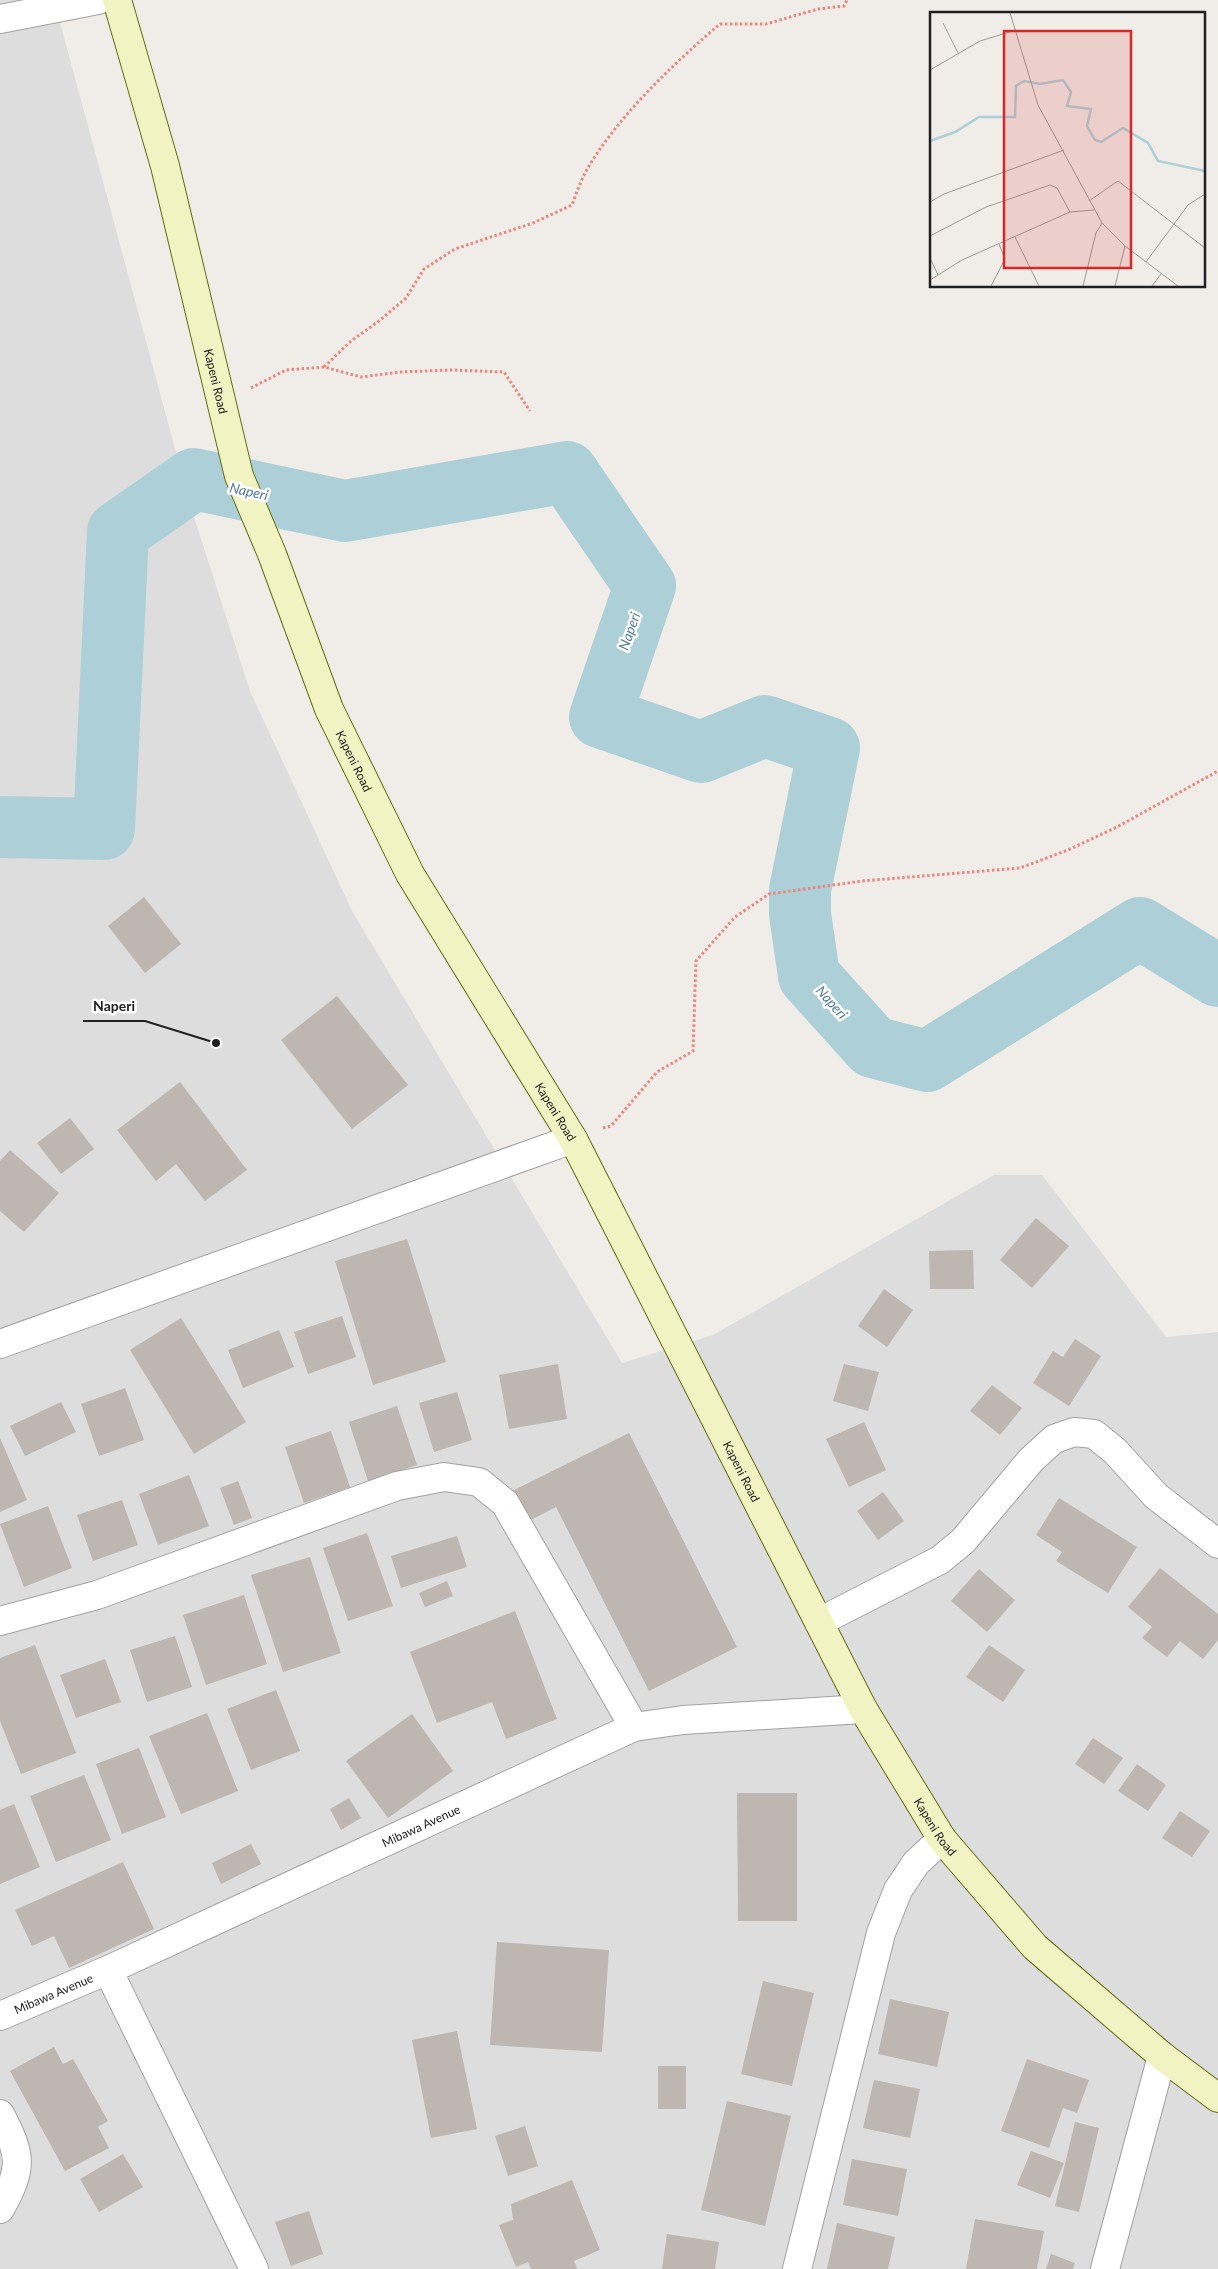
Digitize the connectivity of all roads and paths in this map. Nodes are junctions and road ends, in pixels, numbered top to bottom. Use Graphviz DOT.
graph roads {
  1 [pos="98,0"];
  2 [pos="117,0"];
  3 [pos="847,0"];
  4 [pos="0,20"];
  5 [pos="324,368"];
  6 [pos="222,403"];
  7 [pos="530,411"];
  8 [pos="1218,771"];
  9 [pos="573,1139"];
  10 [pos="0,1344"];
  11 [pos="1218,1544"];
  12 [pos="0,1621"];
  13 [pos="819,1622"];
  14 [pos="863,1709"];
  15 [pos="634,1727"];
  16 [pos="942,1839"];
  17 [pos="108,1970"];
  18 [pos="0,2016"];
  19 [pos="1162,2056"];
  20 [pos="1218,2098"];
  21 [pos="0,2114"];
  22 [pos="0,2209"];
  23 [pos="254,2269"];
  24 [pos="797,2269"];
  25 [pos="1105,2269"];
  1 -- 4 [label="street"];
  2 -- 6 [label="main road, Kapeni Road"];
  3 -- 5 [label="path"];
  5 -- 6 [label="path"];
  5 -- 7 [label="path"];
  6 -- 9 [label="main road, Kapeni Road"];
  8 -- 9 [label="path"];
  9 -- 10 [label="street"];
  9 -- 13 [label="main road, Kapeni Road"];
  11 -- 13 [label="street"];
  12 -- 15 [label="street"];
  13 -- 14 [label="main road, Kapeni Road"];
  14 -- 15 [label="street, Mibawa Avenue"];
  14 -- 16 [label="main road, Kapeni Road"];
  15 -- 17 [label="street, Mibawa Avenue"];
  16 -- 19 [label="main road, Kapeni Road"];
  16 -- 24 [label="street"];
  17 -- 18 [label="street, Mibawa Avenue"];
  17 -- 23 [label="street"];
  19 -- 20 [label="main road, Kapeni Road"];
  19 -- 25 [label="street"];
  21 -- 22 [label="street"];
}
